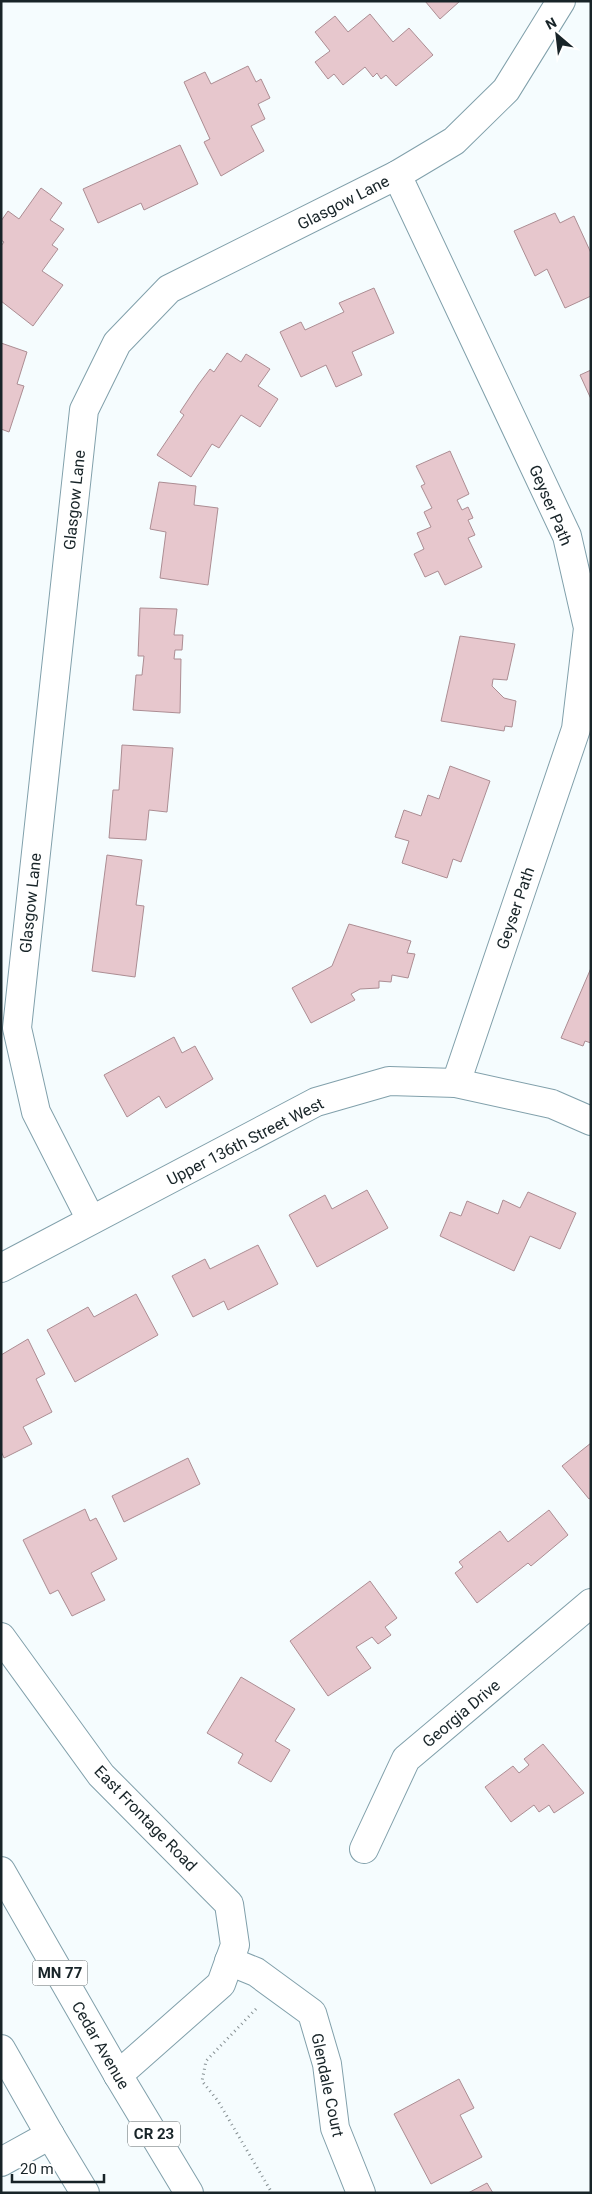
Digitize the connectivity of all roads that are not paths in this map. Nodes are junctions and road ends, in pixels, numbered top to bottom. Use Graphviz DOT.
graph roads {
  1 [pos="561,1"];
  2 [pos="397,175"];
  3 [pos="456,1083"];
  4 [pos="591,1121"];
  5 [pos="91,1220"];
  6 [pos="1,1268"];
  7 [pos="591,1603"];
  8 [pos="1,1637"];
  9 [pos="364,1849"];
  10 [pos="1,1871"];
  11 [pos="225,1972"];
  12 [pos="1,2049"];
  13 [pos="118,2075"];
  14 [pos="50,2135"];
  15 [pos="1,2162"];
  16 [pos="85,2193"];
  17 [pos="189,2193"];
  18 [pos="361,2193"];
  1 -- 2 [label="main road, Glasgow Lane"];
  2 -- 3 [label="main road, Geyser Path"];
  2 -- 5 [label="main road, Glasgow Lane"];
  3 -- 4 [label="main road, Upper 136th Street West"];
  3 -- 5 [label="main road, Upper 136th Street West"];
  5 -- 6 [label="main road, Upper 136th Street West"];
  7 -- 9 [label="main road, Georgia Drive"];
  8 -- 11 [label="main road, East Frontage Road"];
  10 -- 13 [label="main road, Cedar Avenue / MN 77"];
  11 -- 13 [label="main road"];
  11 -- 18 [label="main road, Glendale Court"];
  12 -- 14 [label="main road"];
  13 -- 17 [label="main road, Cedar Avenue / CR 23"];
  14 -- 15 [label="main road"];
  14 -- 16 [label="main road"];
}
